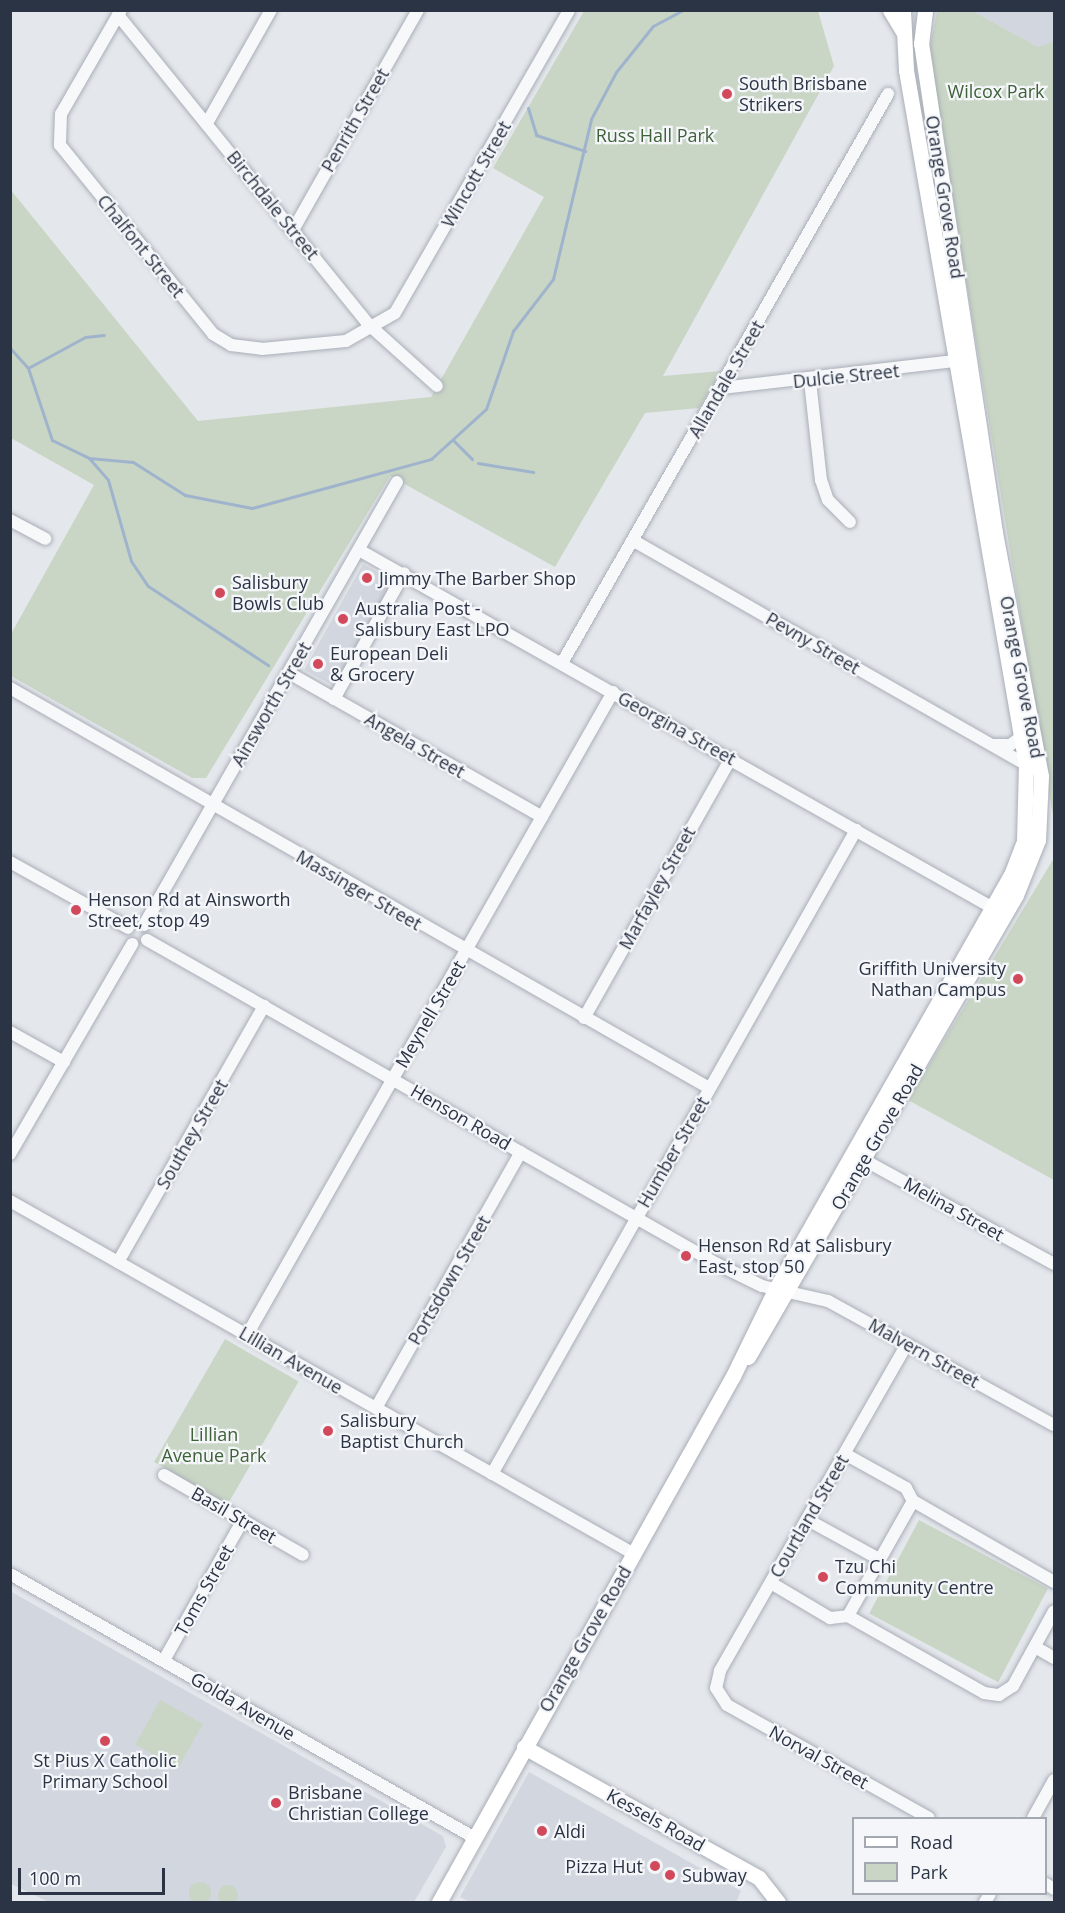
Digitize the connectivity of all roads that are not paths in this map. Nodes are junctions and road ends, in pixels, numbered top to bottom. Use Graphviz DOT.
graph roads {
  1 [pos="272,10"];
  2 [pos="418,10"];
  3 [pos="569,10"];
  4 [pos="890,10"];
  5 [pos="903,10"];
  6 [pos="925,10"];
  7 [pos="119,13"];
  8 [pos="903,32"];
  9 [pos="888,94"];
  10 [pos="207,123"];
  11 [pos="293,230"];
  12 [pos="375,330"];
  13 [pos="970,357"];
  14 [pos="954,365"];
  15 [pos="810,381"];
  16 [pos="437,386"];
  17 [pos="721,388"];
  18 [pos="397,482"];
  19 [pos="10,520"];
  20 [pos="850,522"];
  21 [pos="45,539"];
  22 [pos="634,541"];
  23 [pos="359,550"];
  24 [pos="404,573"];
  25 [pos="562,663"];
  26 [pos="289,673"];
  27 [pos="10,688"];
  28 [pos="613,692"];
  29 [pos="334,699"];
  30 [pos="1020,737"];
  31 [pos="993,745"];
  32 [pos="731,758"];
  33 [pos="1026,765"];
  34 [pos="213,805"];
  35 [pos="542,817"];
  36 [pos="856,830"];
  37 [pos="10,862"];
  38 [pos="993,908"];
  39 [pos="144,925"];
  40 [pos="128,928"];
  41 [pos="147,940"];
  42 [pos="132,944"];
  43 [pos="466,950"];
  44 [pos="264,1006"];
  45 [pos="584,1018"];
  46 [pos="10,1032"];
  47 [pos="64,1062"];
  48 [pos="393,1078"];
  49 [pos="710,1088"];
  50 [pos="521,1152"];
  51 [pos="10,1154"];
  52 [pos="858,1157"];
  53 [pos="10,1201"];
  54 [pos="637,1217"];
  55 [pos="118,1262"];
  56 [pos="1054,1264"];
  57 [pos="783,1290"];
  58 [pos="247,1335"];
  59 [pos="907,1344"];
  60 [pos="376,1408"];
  61 [pos="1054,1425"];
  62 [pos="845,1454"];
  63 [pos="492,1474"];
  64 [pos="164,1475"];
  65 [pos="913,1501"];
  66 [pos="243,1520"];
  67 [pos="808,1520"];
  68 [pos="634,1554"];
  69 [pos="303,1555"];
  70 [pos="879,1559"];
  71 [pos="10,1574"];
  72 [pos="1054,1582"];
  73 [pos="771,1583"];
  74 [pos="1054,1611"];
  75 [pos="848,1616"];
  76 [pos="1035,1647"];
  77 [pos="1054,1658"];
  78 [pos="164,1660"];
  79 [pos="716,1688"];
  80 [pos="524,1747"];
  81 [pos="1054,1780"];
  82 [pos="927,1817"];
  83 [pos="1033,1817"];
  84 [pos="475,1838"];
  85 [pos="439,1902"];
  86 [pos="778,1902"];
  1 -- 10 [label="street"];
  2 -- 11 [label="street, Penrith Street"];
  3 -- 12 [label="street, Wincott Street"];
  4 -- 8 [label="main road"];
  5 -- 8 [label="main road, Orange Grove Road"];
  6 -- 13 [label="main road, Orange Grove Road"];
  7 -- 10 [label="street, Birchdale Street"];
  7 -- 12 [label="street, Chalfont Street"];
  8 -- 14 [label="main road, Orange Grove Road"];
  9 -- 17 [label="street, Allandale Street"];
  10 -- 11 [label="street, Birchdale Street"];
  11 -- 12 [label="street, Birchdale Street"];
  12 -- 16 [label="street, Birchdale Street"];
  13 -- 14 [label="street, Dulcie Street"];
  13 -- 52 [label="main road, Orange Grove Road"];
  14 -- 15 [label="street, Dulcie Street"];
  14 -- 30 [label="main road, Orange Grove Road"];
  15 -- 17 [label="street, Dulcie Street"];
  15 -- 20 [label="street"];
  17 -- 22 [label="street, Allandale Street"];
  18 -- 23 [label="street, Ainsworth Street"];
  19 -- 21 [label="street"];
  22 -- 25 [label="street, Allandale Street"];
  22 -- 31 [label="street, Pevny Street"];
  23 -- 24 [label="street, Georgina Street"];
  23 -- 26 [label="street, Ainsworth Street"];
  24 -- 25 [label="street, Georgina Street"];
  24 -- 29 [label="street"];
  25 -- 28 [label="street, Georgina Street"];
  26 -- 29 [label="street, Angela Street"];
  26 -- 34 [label="street, Ainsworth Street"];
  27 -- 34 [label="street, Massinger Street"];
  28 -- 32 [label="street, Georgina Street"];
  28 -- 35 [label="street, Meynell Street"];
  29 -- 35 [label="street, Angela Street"];
  30 -- 31 [label="street"];
  30 -- 33 [label="main road, Orange Grove Road"];
  31 -- 33 [label="street, Pevny Street"];
  32 -- 36 [label="street, Georgina Street"];
  32 -- 45 [label="street, Marfayley Street"];
  33 -- 38 [label="main road, Orange Grove Road"];
  34 -- 39 [label="street, Ainsworth Street"];
  34 -- 43 [label="street, Massinger Street"];
  35 -- 43 [label="street, Meynell Street"];
  36 -- 38 [label="street, Georgina Street"];
  36 -- 49 [label="street, Humber Street"];
  37 -- 40 [label="street"];
  38 -- 52 [label="main road, Orange Grove Road"];
  39 -- 40 [label="street"];
  39 -- 41 [label="street"];
  40 -- 42 [label="street"];
  41 -- 42 [label="street"];
  41 -- 44 [label="street, Henson Road"];
  42 -- 47 [label="street"];
  43 -- 45 [label="street, Massinger Street"];
  43 -- 48 [label="street, Meynell Street"];
  44 -- 48 [label="street, Henson Road"];
  44 -- 55 [label="street, Southey Street"];
  45 -- 49 [label="street, Massinger Street"];
  46 -- 47 [label="street"];
  47 -- 51 [label="street"];
  48 -- 50 [label="street, Henson Road"];
  48 -- 58 [label="street, Meynell Street"];
  49 -- 54 [label="street, Humber Street"];
  50 -- 54 [label="street, Henson Road"];
  50 -- 60 [label="street, Portsdown Street"];
  52 -- 56 [label="street, Melina Street"];
  52 -- 57 [label="main road, Orange Grove Road"];
  53 -- 55 [label="street, Lillian Avenue"];
  54 -- 57 [label="street, Henson Road"];
  54 -- 63 [label="street, Humber Street"];
  55 -- 58 [label="street, Lillian Avenue"];
  57 -- 59 [label="street, Malvern Street"];
  57 -- 68 [label="main road, Orange Grove Road"];
  58 -- 60 [label="street, Lillian Avenue"];
  59 -- 61 [label="street, Malvern Street"];
  59 -- 62 [label="street, Courtland Street"];
  60 -- 63 [label="street, Lillian Avenue"];
  62 -- 65 [label="street"];
  62 -- 67 [label="street, Courtland Street"];
  63 -- 68 [label="street, Lillian Avenue"];
  64 -- 66 [label="street, Basil Street"];
  65 -- 70 [label="street"];
  65 -- 72 [label="street"];
  66 -- 69 [label="street, Basil Street"];
  66 -- 78 [label="street, Toms Street"];
  67 -- 70 [label="street"];
  67 -- 73 [label="street, Courtland Street"];
  68 -- 80 [label="main road, Orange Grove Road"];
  70 -- 75 [label="street"];
  71 -- 78 [label="street, Golda Avenue"];
  73 -- 75 [label="street"];
  73 -- 79 [label="street, Courtland Street"];
  74 -- 76 [label="street"];
  75 -- 76 [label="street"];
  76 -- 77 [label="street"];
  78 -- 84 [label="street, Golda Avenue"];
  79 -- 82 [label="street, Norval Street"];
  80 -- 84 [label="main road, Orange Grove Road"];
  80 -- 86 [label="main road, Kessels Road"];
  81 -- 83 [label="street"];
  84 -- 85 [label="main road, Orange Grove Road"];
}
